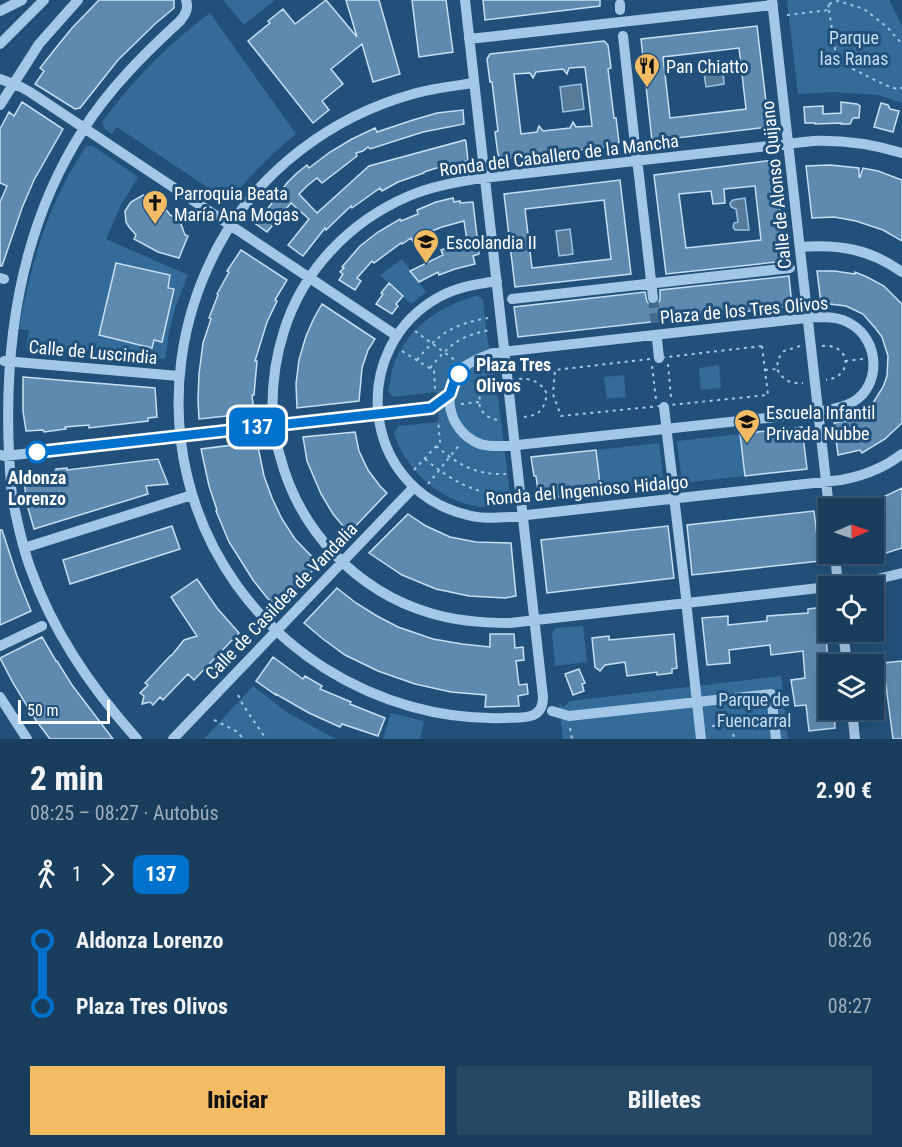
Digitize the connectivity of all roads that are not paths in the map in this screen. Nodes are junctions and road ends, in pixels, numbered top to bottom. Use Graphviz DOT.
graph roads {
  1 [pos="22,0"];
  2 [pos="44,0"];
  3 [pos="78,0"];
  4 [pos="186,0"];
  5 [pos="465,0"];
  6 [pos="773,3"];
  7 [pos="0,11"];
  8 [pos="623,36"];
  9 [pos="470,39"];
  10 [pos="0,44"];
  11 [pos="0,79"];
  12 [pos="474,83"];
  13 [pos="13,84"];
  14 [pos="0,105"];
  15 [pos="84,128"];
  16 [pos="789,144"];
  17 [pos="902,153"];
  18 [pos="636,154"];
  19 [pos="638,167"];
  20 [pos="485,178"];
  21 [pos="230,225"];
  22 [pos="800,247"];
  23 [pos="790,268"];
  24 [pos="902,272"];
  25 [pos="309,277"];
  26 [pos="496,281"];
  27 [pos="652,283"];
  28 [pos="653,298"];
  29 [pos="512,299"];
  30 [pos="808,318"];
  31 [pos="656,331"];
  32 [pos="397,336"];
  33 [pos="504,352"];
  34 [pos="659,358"];
  35 [pos="4,361"];
  36 [pos="179,376"];
  37 [pos="450,394"];
  38 [pos="664,407"];
  39 [pos="431,408"];
  40 [pos="819,412"];
  41 [pos="378,414"];
  42 [pos="453,418"];
  43 [pos="273,426"];
  44 [pos="180,436"];
  45 [pos="515,446"];
  46 [pos="902,454"];
  47 [pos="2,457"];
  48 [pos="826,482"];
  49 [pos="414,487"];
  50 [pos="674,492"];
  51 [pos="192,495"];
  52 [pos="828,498"];
  53 [pos="675,505"];
  54 [pos="523,516"];
  55 [pos="24,548"];
  56 [pos="341,562"];
  57 [pos="902,573"];
  58 [pos="884,578"];
  59 [pos="818,588"];
  60 [pos="686,597"];
  61 [pos="687,610"];
  62 [pos="534,620"];
  63 [pos="42,626"];
  64 [pos="276,631"];
  65 [pos="0,646"];
  66 [pos="0,697"];
  67 [pos="698,702"];
  68 [pos="547,710"];
  69 [pos="853,720"];
  70 [pos="27,739"];
  71 [pos="137,739"];
  72 [pos="173,739"];
  73 [pos="701,739"];
  74 [pos="776,739"];
  75 [pos="855,739"];
  1 -- 7 [label="street"];
  2 -- 10 [label="street"];
  3 -- 13 [label="street"];
  4 -- 15 [label="street"];
  5 -- 9 [label="street"];
  6 -- 9 [label="street"];
  6 -- 16 [label="street, Calle de Alonso Quijano"];
  8 -- 18 [label="street"];
  9 -- 12 [label="street"];
  11 -- 13 [label="street"];
  12 -- 20 [label="street"];
  12 -- 21 [label="street"];
  13 -- 14 [label="street"];
  13 -- 15 [label="street"];
  15 -- 21 [label="street"];
  15 -- 35 [label="street"];
  16 -- 17 [label="street, Ronda del Caballero de la Mancha"];
  16 -- 20 [label="street, Ronda del Caballero de la Mancha"];
  16 -- 22 [label="street, Calle de Alonso Quijano"];
  19 -- 27 [label="street"];
  20 -- 25 [label="street, Ronda del Caballero de la Mancha"];
  20 -- 26 [label="street"];
  21 -- 25 [label="street"];
  21 -- 36 [label="street"];
  22 -- 24 [label="street"];
  22 -- 30 [label="street, Calle de Alonso Quijano"];
  23 -- 27 [label="street"];
  25 -- 32 [label="street"];
  25 -- 43 [label="street, Ronda del Caballero de la Mancha"];
  26 -- 32 [label="street, Ronda del Ingenioso Hidalgo"];
  26 -- 33 [label="street"];
  27 -- 28 [label="street"];
  27 -- 29 [label="street"];
  30 -- 33 [label="street, Plaza de los Tres Olivos"];
  30 -- 40 [label="street, Calle de Alonso Quijano"];
  30 -- 40 [label="street, Plaza de los Tres Olivos"];
  31 -- 34 [label="street"];
  32 -- 41 [label="street, Ronda del Ingenioso Hidalgo"];
  33 -- 37 [label="street, Plaza de los Tres Olivos"];
  33 -- 45 [label="street"];
  35 -- 36 [label="street, Calle de Luscindia"];
  35 -- 47 [label="street"];
  36 -- 44 [label="street"];
  37 -- 39 [label="street"];
  37 -- 42 [label="street"];
  38 -- 50 [label="street"];
  39 -- 41 [label="street"];
  39 -- 42 [label="street"];
  40 -- 45 [label="street, Plaza de los Tres Olivos"];
  40 -- 48 [label="street, Calle de Alonso Quijano"];
  41 -- 43 [label="street"];
  41 -- 49 [label="street, Ronda del Ingenioso Hidalgo"];
  42 -- 45 [label="street, Plaza de los Tres Olivos"];
  43 -- 44 [label="street"];
  43 -- 56 [label="street, Ronda del Caballero de la Mancha"];
  44 -- 47 [label="street"];
  44 -- 51 [label="street"];
  45 -- 54 [label="street"];
  46 -- 48 [label="street, Ronda del Ingenioso Hidalgo"];
  47 -- 55 [label="street"];
  48 -- 52 [label="street, Calle de Alonso Quijano"];
  48 -- 54 [label="street, Ronda del Ingenioso Hidalgo"];
  49 -- 54 [label="street, Ronda del Ingenioso Hidalgo"];
  49 -- 56 [label="street, Calle de Casildea de Vandalia"];
  51 -- 55 [label="street"];
  51 -- 64 [label="street"];
  53 -- 60 [label="street"];
  54 -- 62 [label="street"];
  55 -- 71 [label="street"];
  56 -- 62 [label="street, Ronda del Caballero de la Mancha"];
  56 -- 64 [label="street, Calle de Casildea de Vandalia"];
  57 -- 58 [label="street"];
  59 -- 62 [label="street, Ronda del Caballero de la Mancha"];
  61 -- 67 [label="street"];
  62 -- 68 [label="street"];
  63 -- 65 [label="street"];
  64 -- 68 [label="street"];
  64 -- 72 [label="street, Calle de Casildea de Vandalia"];
  66 -- 70 [label="street"];
  67 -- 68 [label="street"];
  67 -- 73 [label="street"];
  67 -- 74 [label="street"];
  69 -- 75 [label="street"];
}
